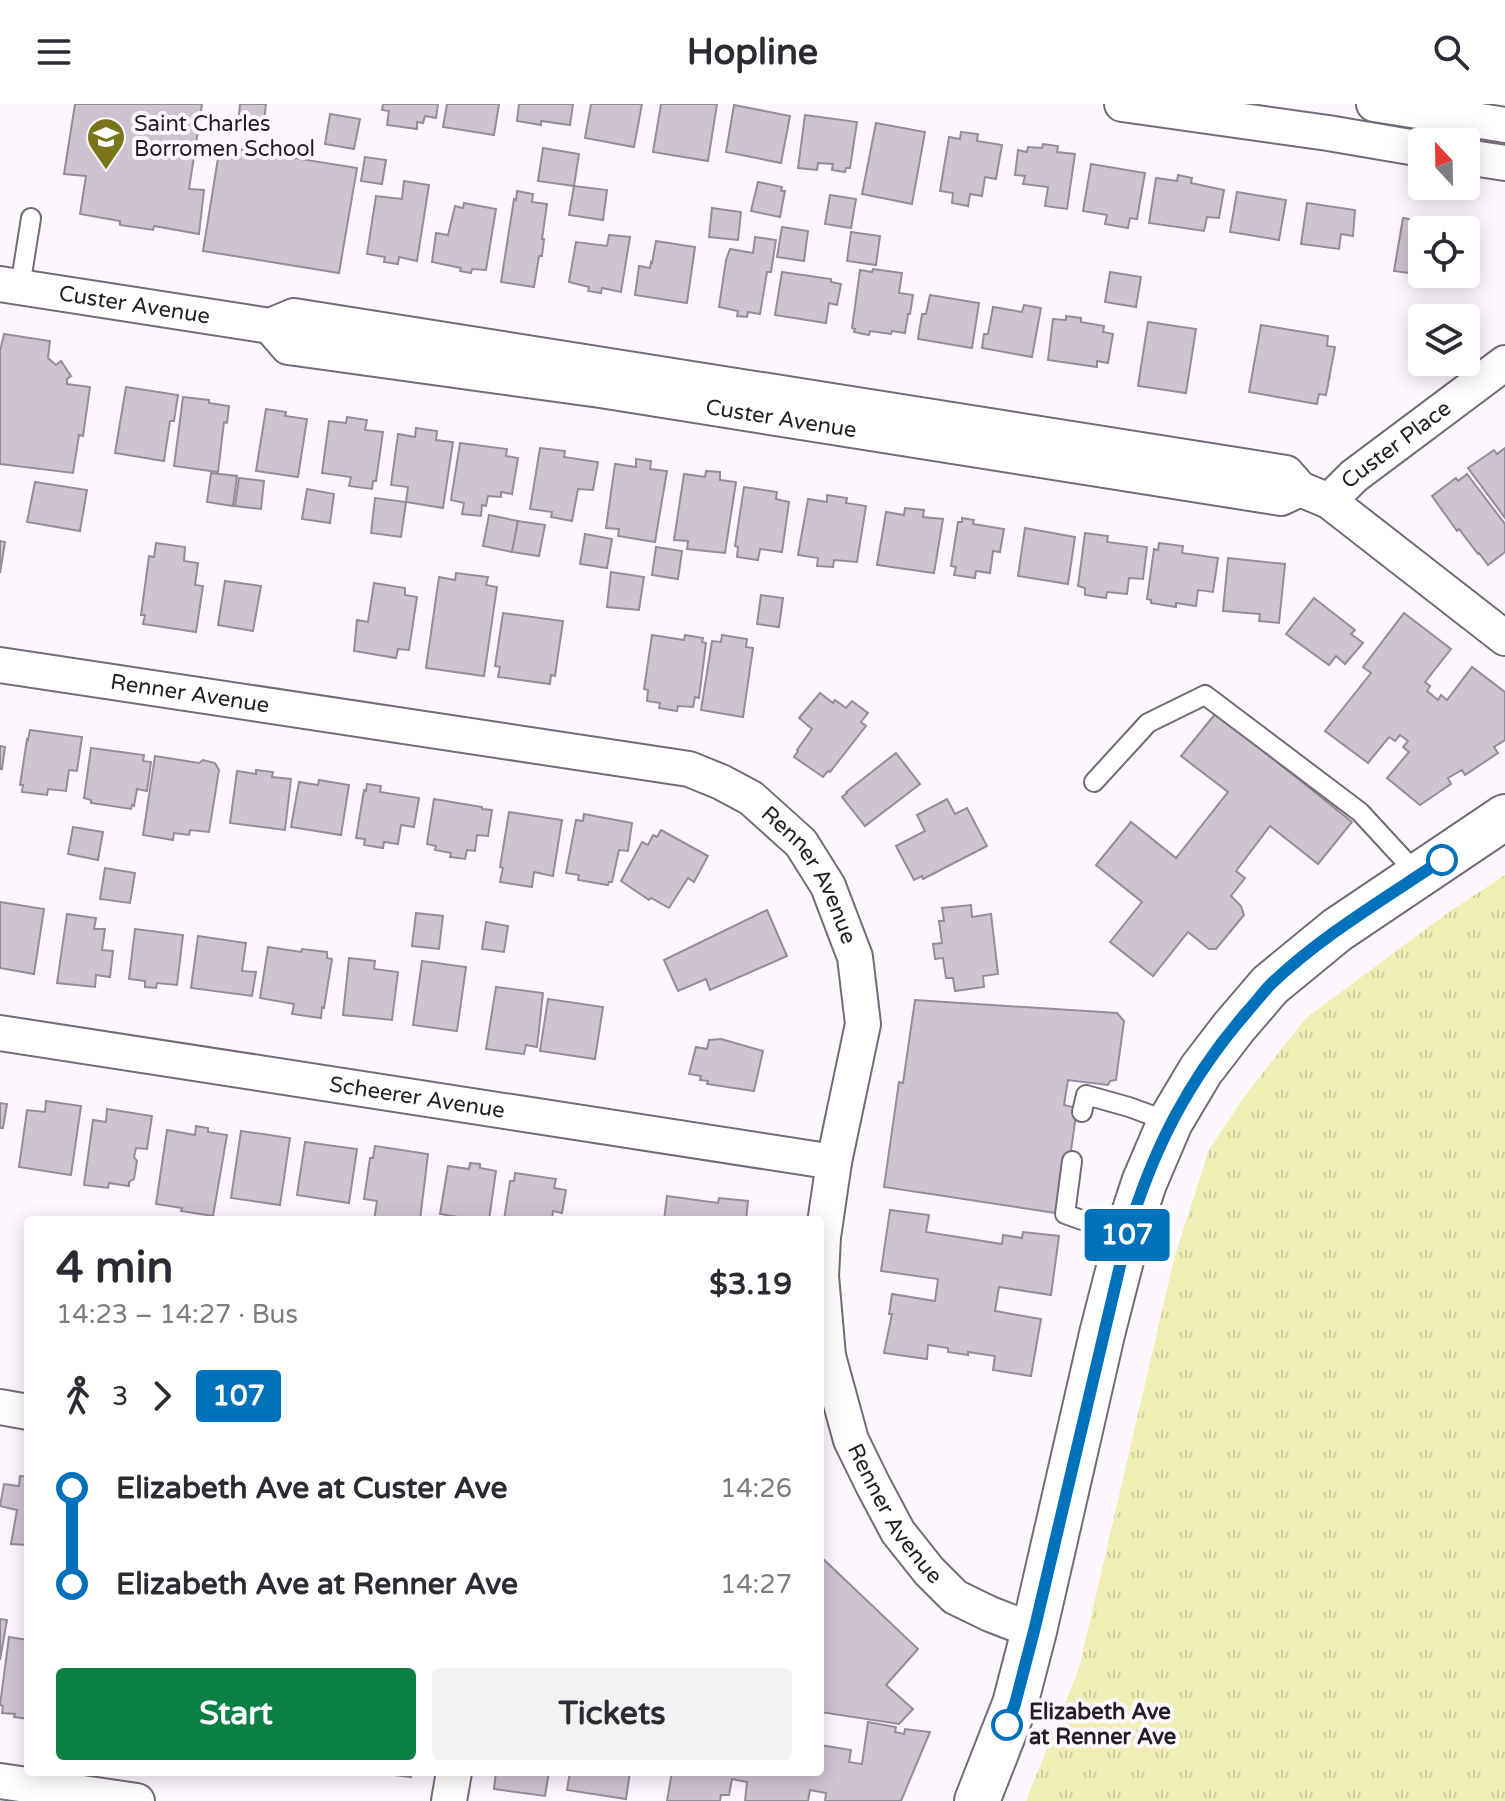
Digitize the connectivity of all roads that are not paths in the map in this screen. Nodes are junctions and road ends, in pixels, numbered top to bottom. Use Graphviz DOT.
graph roads {
  1 [pos="1122,104"];
  2 [pos="1374,104"];
  3 [pos="1330,119"];
  4 [pos="1505,125"];
  5 [pos="1408,144"];
  6 [pos="1480,159"];
  7 [pos="1505,163"];
  8 [pos="31,218"];
  9 [pos="10,286"];
  10 [pos="1505,363"];
  11 [pos="1314,495"];
  12 [pos="1505,638"];
  13 [pos="0,665"];
  14 [pos="1094,782"];
  15 [pos="1505,817"];
  16 [pos="1419,876"];
  17 [pos="0,1033"];
  18 [pos="1082,1112"];
  19 [pos="1170,1122"];
  20 [pos="1072,1161"];
  21 [pos="834,1162"];
  22 [pos="824,1230"];
  23 [pos="1127,1236"];
  24 [pos="824,1310"];
  25 [pos="0,1407"];
  26 [pos="24,1411"];
  27 [pos="1034,1631"];
  28 [pos="453,1776"];
  29 [pos="0,1781"];
  30 [pos="137,1801"];
  31 [pos="449,1801"];
  32 [pos="977,1801"];
  1 -- 3 [label="street"];
  2 -- 4 [label="street"];
  3 -- 5 [label="street"];
  6 -- 7 [label="street"];
  8 -- 9 [label="lane"];
  9 -- 11 [label="street, Custer Avenue"];
  10 -- 11 [label="street, Custer Place"];
  11 -- 12 [label="street"];
  13 -- 21 [label="street, Renner Avenue"];
  14 -- 16 [label="lane"];
  15 -- 16 [label="main road"];
  16 -- 19 [label="main road"];
  17 -- 21 [label="street, Scheerer Avenue"];
  18 -- 19 [label="lane"];
  19 -- 23 [label="main road"];
  20 -- 23 [label="lane"];
  21 -- 22 [label="street, Renner Avenue"];
  23 -- 27 [label="main road"];
  24 -- 27 [label="street, Renner Avenue"];
  25 -- 26 [label="street"];
  27 -- 32 [label="main road"];
  28 -- 31 [label="street"];
  29 -- 30 [label="street"];
}
